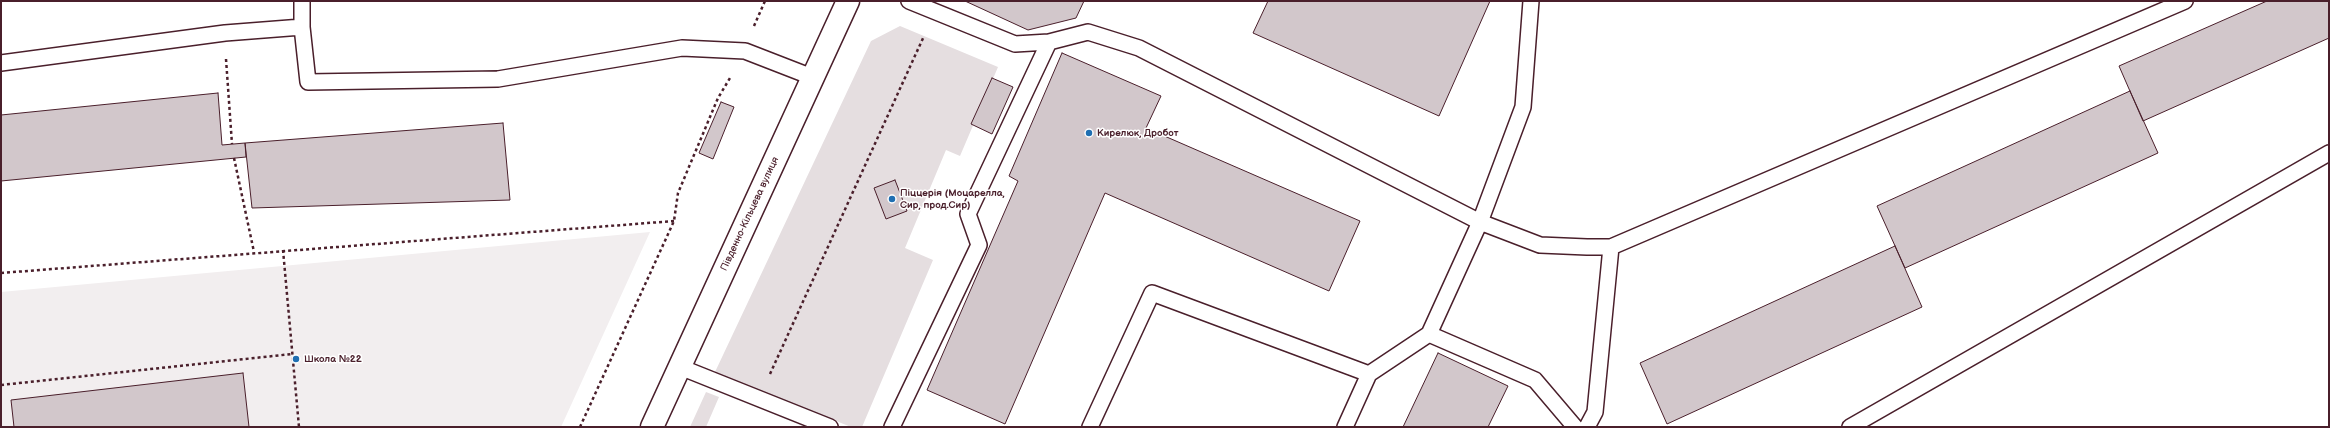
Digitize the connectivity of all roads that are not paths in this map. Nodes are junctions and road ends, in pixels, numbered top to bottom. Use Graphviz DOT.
graph roads {
  1 [pos="302,1"];
  2 [pos="848,1"];
  3 [pos="909,1"];
  4 [pos="1531,1"];
  5 [pos="2185,1"];
  6 [pos="302,27"];
  7 [pos="1049,42"];
  8 [pos="1,63"];
  9 [pos="812,77"];
  10 [pos="2329,153"];
  11 [pos="1480,222"];
  12 [pos="1611,247"];
  13 [pos="1429,334"];
  14 [pos="680,367"];
  15 [pos="1370,374"];
  16 [pos="652,427"];
  17 [pos="830,427"];
  18 [pos="892,427"];
  19 [pos="1090,427"];
  20 [pos="1345,427"];
  21 [pos="1575,427"];
  22 [pos="1587,427"];
  23 [pos="1850,427"];
  1 -- 6 [label="lane"];
  2 -- 9 [label="main road, Південно-Кільцева вулиця"];
  3 -- 7 [label="lane"];
  4 -- 11 [label="lane"];
  5 -- 12 [label="lane"];
  6 -- 8 [label="lane"];
  6 -- 9 [label="lane"];
  7 -- 11 [label="lane"];
  7 -- 18 [label="lane"];
  9 -- 14 [label="main road, Південно-Кільцева вулиця"];
  10 -- 23 [label="lane"];
  11 -- 12 [label="lane"];
  11 -- 13 [label="lane"];
  12 -- 22 [label="lane"];
  13 -- 15 [label="lane"];
  13 -- 21 [label="lane"];
  14 -- 16 [label="main road, Південно-Кільцева вулиця"];
  14 -- 17 [label="lane"];
  15 -- 19 [label="lane"];
  15 -- 20 [label="lane"];
}
